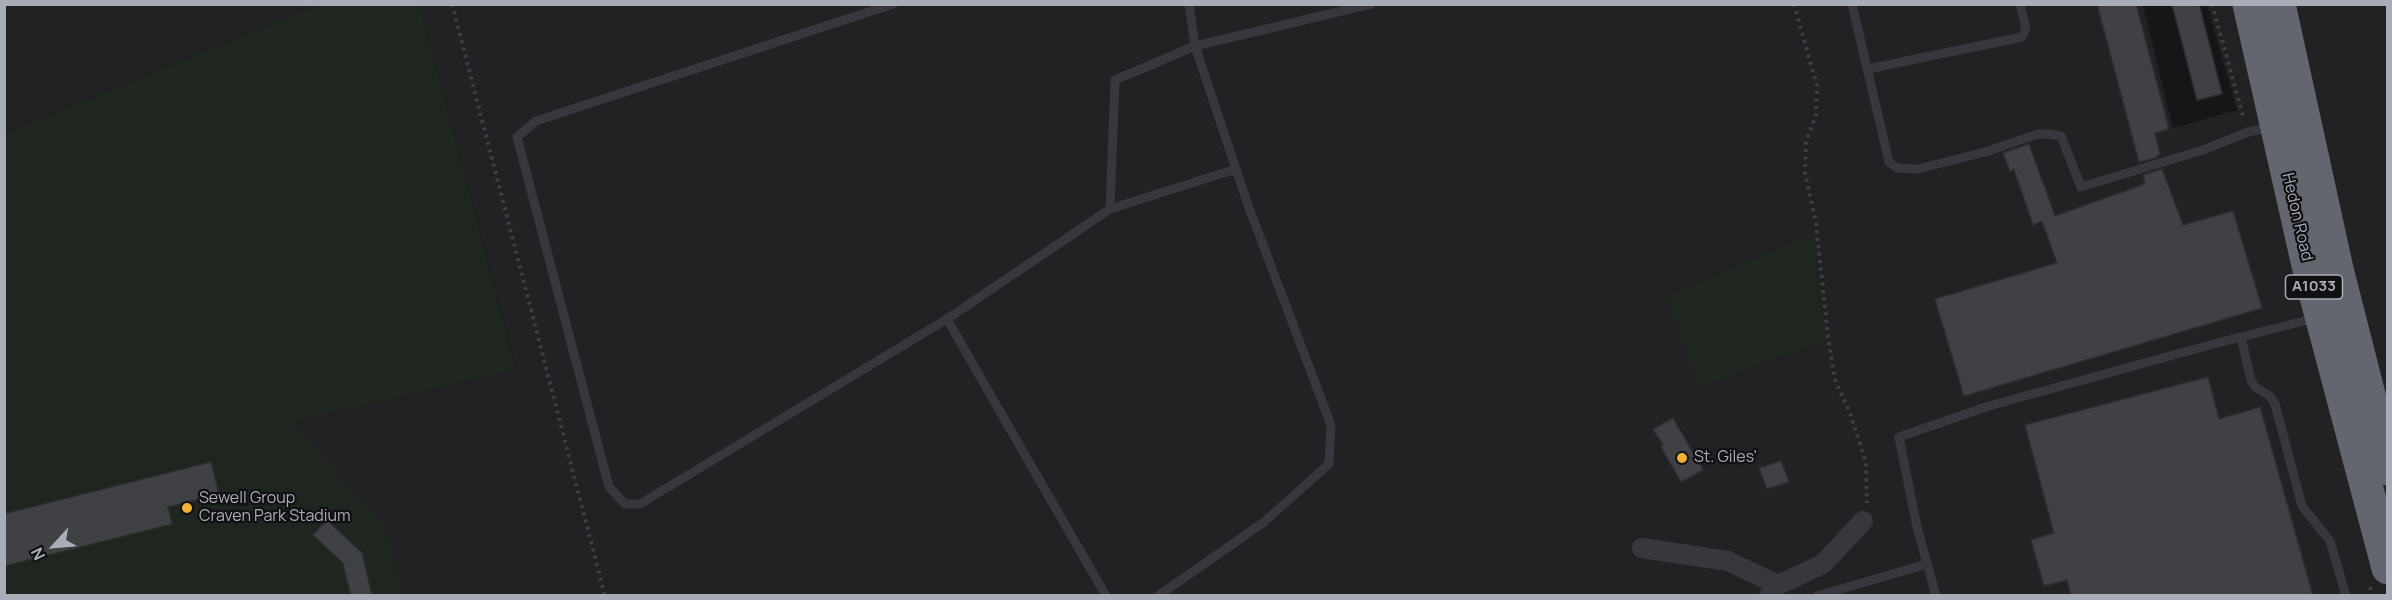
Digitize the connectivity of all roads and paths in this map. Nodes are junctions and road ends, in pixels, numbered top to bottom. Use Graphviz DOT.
graph roads {
  1 [pos="452,4"];
  2 [pos="893,4"];
  3 [pos="1189,4"];
  4 [pos="1371,4"];
  5 [pos="1794,4"];
  6 [pos="1852,4"];
  7 [pos="2020,4"];
  8 [pos="2249,4"];
  9 [pos="2279,4"];
  10 [pos="1195,46"];
  11 [pos="1868,69"];
  12 [pos="2277,126"];
  13 [pos="1236,169"];
  14 [pos="1110,209"];
  15 [pos="2321,317"];
  16 [pos="947,318"];
  17 [pos="2241,337"];
  18 [pos="2388,469"];
  19 [pos="1863,521"];
  20 [pos="1642,548"];
  21 [pos="1927,564"];
  22 [pos="2388,568"];
  23 [pos="1774,590"];
  24 [pos="605,596"];
  25 [pos="1106,596"];
  26 [pos="1158,596"];
  27 [pos="1817,596"];
  28 [pos="1936,596"];
  29 [pos="2346,596"];
  1 -- 24 [label="path"];
  2 -- 16 [label="lane"];
  3 -- 10 [label="lane"];
  4 -- 10 [label="lane"];
  5 -- 19 [label="path"];
  6 -- 11 [label="lane"];
  7 -- 11 [label="lane"];
  8 -- 12 [label="highway, Hedon Road / A1033"];
  9 -- 18 [label="highway, Hedon Road / A1033"];
  10 -- 13 [label="lane"];
  10 -- 14 [label="lane"];
  11 -- 12 [label="lane"];
  12 -- 15 [label="highway, Hedon Road / A1033"];
  13 -- 14 [label="lane"];
  13 -- 26 [label="lane"];
  14 -- 16 [label="lane"];
  15 -- 17 [label="lane"];
  15 -- 22 [label="highway, Hedon Road / A1033"];
  16 -- 25 [label="lane"];
  17 -- 21 [label="lane"];
  17 -- 29 [label="lane"];
  19 -- 23 [label="street"];
  20 -- 23 [label="street"];
  21 -- 27 [label="lane"];
  21 -- 28 [label="lane"];
}
